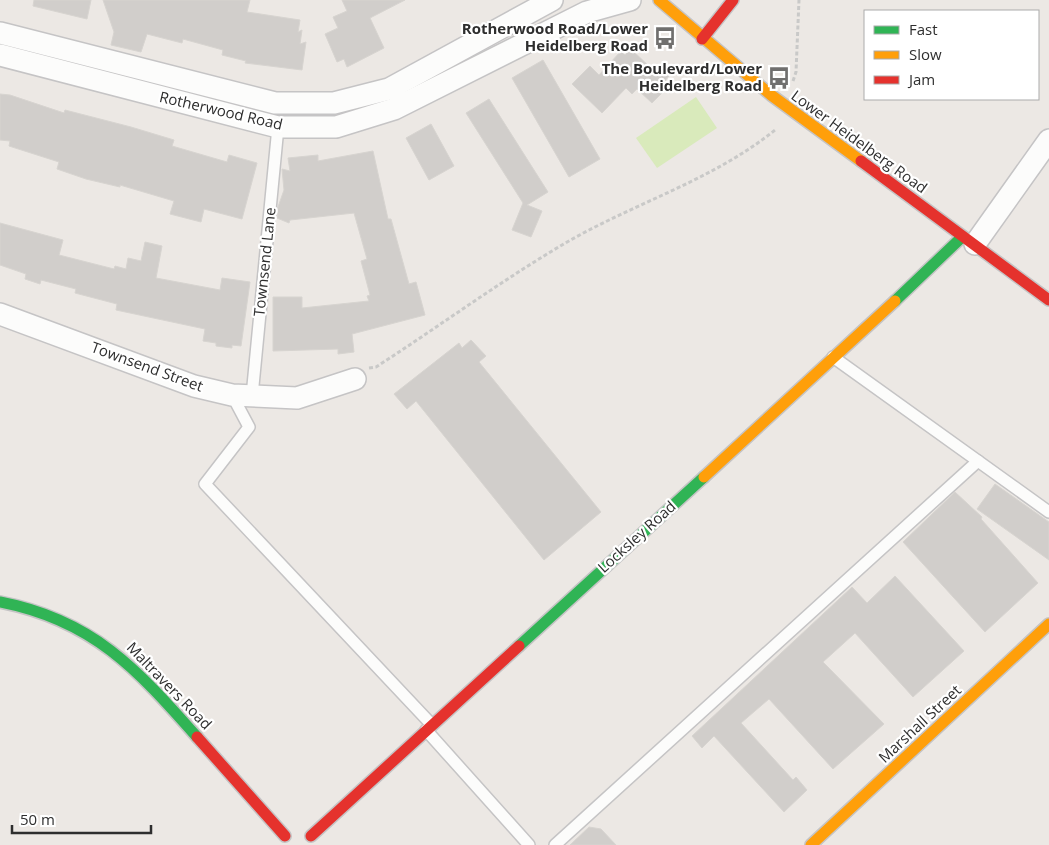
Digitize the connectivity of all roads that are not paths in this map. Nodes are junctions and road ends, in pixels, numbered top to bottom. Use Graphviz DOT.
graph roads {
  1 [pos="552,0"];
  2 [pos="630,0"];
  3 [pos="659,0"];
  4 [pos="733,0"];
  5 [pos="0,33"];
  6 [pos="702,39"];
  7 [pos="0,55"];
  8 [pos="278,127"];
  9 [pos="1049,140"];
  10 [pos="968,240"];
  11 [pos="1049,300"];
  12 [pos="0,314"];
  13 [pos="833,357"];
  14 [pos="358,374"];
  15 [pos="242,395"];
  16 [pos="978,461"];
  17 [pos="1049,512"];
  18 [pos="0,602"];
  19 [pos="1049,624"];
  20 [pos="429,728"];
  21 [pos="298,837"];
  22 [pos="529,845"];
  23 [pos="555,845"];
  24 [pos="810,845"];
  1 -- 5 [label="street, Rotherwood Road"];
  2 -- 8 [label="street, Rotherwood Road"];
  3 -- 6 [label="street, Lower Heidelberg Road"];
  4 -- 6 [label="street"];
  6 -- 10 [label="street, Lower Heidelberg Road"];
  7 -- 8 [label="street, Rotherwood Road"];
  8 -- 15 [label="lane, Townsend Lane"];
  9 -- 10 [label="street, Locksley Road"];
  10 -- 11 [label="street, Lower Heidelberg Road"];
  10 -- 13 [label="street, Locksley Road"];
  12 -- 15 [label="street, Townsend Street"];
  13 -- 16 [label="lane"];
  13 -- 20 [label="street, Locksley Road"];
  14 -- 15 [label="street, Townsend Street"];
  15 -- 20 [label="lane"];
  16 -- 17 [label="lane"];
  16 -- 23 [label="lane"];
  18 -- 21 [label="street, Maltravers Road"];
  19 -- 24 [label="street, Marshall Street"];
  20 -- 21 [label="street, Locksley Road"];
  20 -- 22 [label="lane"];
}
